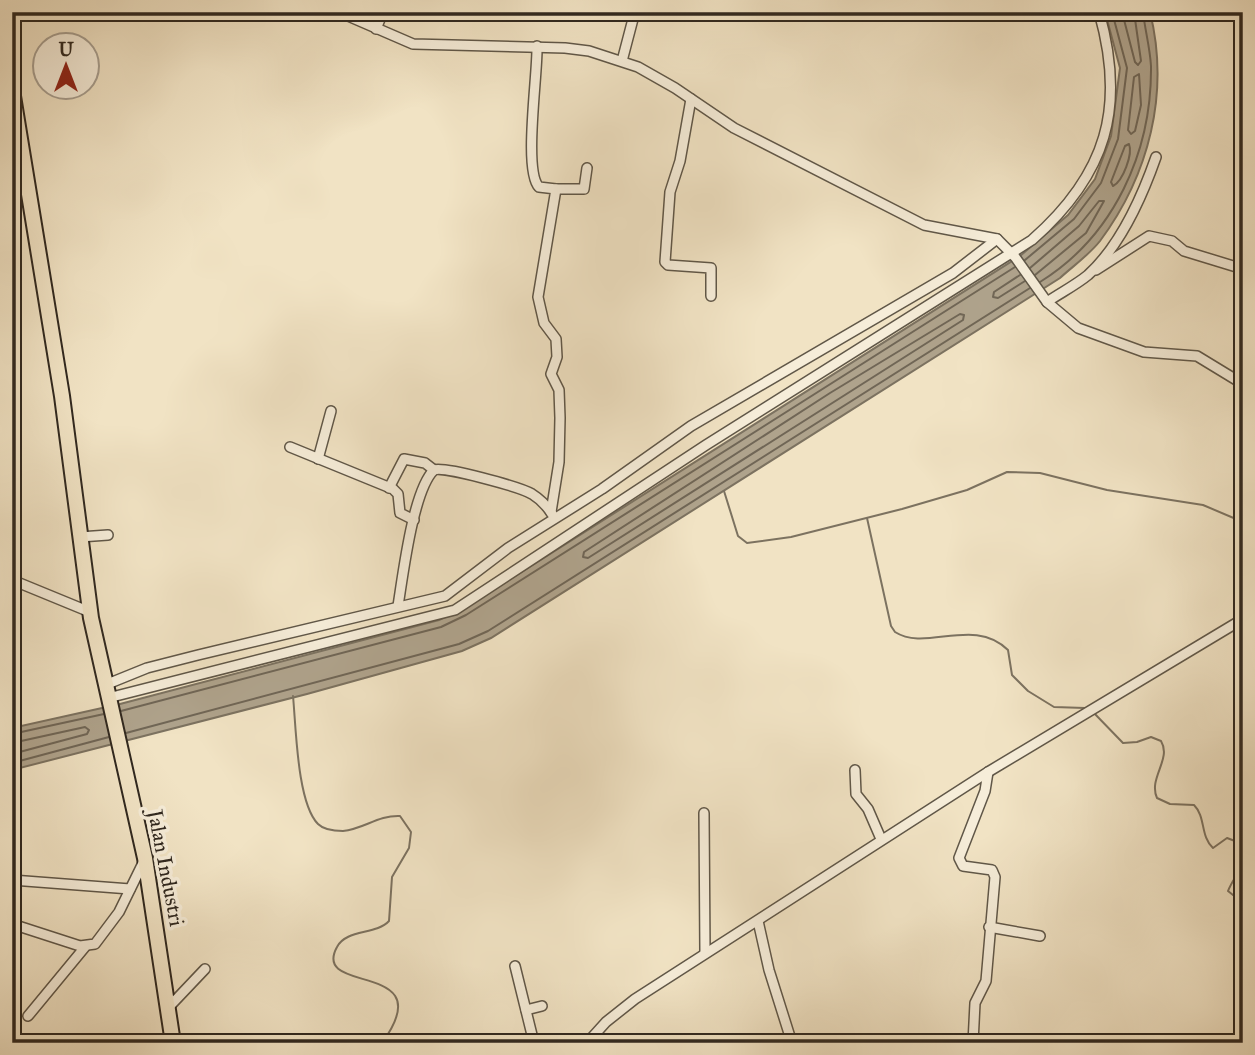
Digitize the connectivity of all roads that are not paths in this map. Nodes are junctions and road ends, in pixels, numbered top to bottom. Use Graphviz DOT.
graph roads {
  1 [pos="339,12"];
  2 [pos="383,12"];
  3 [pos="620,12"];
  4 [pos="1099,12"];
  5 [pos="376,29"];
  6 [pos="537,46"];
  7 [pos="622,61"];
  8 [pos="12,90"];
  9 [pos="691,99"];
  10 [pos="14,122"];
  11 [pos="1156,157"];
  12 [pos="587,168"];
  13 [pos="556,189"];
  14 [pos="997,239"];
  15 [pos="1013,255"];
  16 [pos="1243,269"];
  17 [pos="1088,275"];
  18 [pos="711,296"];
  19 [pos="1047,302"];
  20 [pos="1243,384"];
  21 [pos="331,411"];
  22 [pos="290,447"];
  23 [pos="318,459"];
  24 [pos="434,470"];
  25 [pos="389,488"];
  26 [pos="552,515"];
  27 [pos="414,520"];
  28 [pos="108,535"];
  29 [pos="80,537"];
  30 [pos="12,580"];
  31 [pos="398,606"];
  32 [pos="90,612"];
  33 [pos="1243,620"];
  34 [pos="107,695"];
  35 [pos="855,770"];
  36 [pos="988,772"];
  37 [pos="704,813"];
  38 [pos="881,839"];
  39 [pos="145,858"];
  40 [pos="12,880"];
  41 [pos="130,889"];
  42 [pos="758,920"];
  43 [pos="12,924"];
  44 [pos="989,927"];
  45 [pos="1040,936"];
  46 [pos="85,947"];
  47 [pos="705,953"];
  48 [pos="515,966"];
  49 [pos="205,969"];
  50 [pos="542,1006"];
  51 [pos="166,1009"];
  52 [pos="526,1010"];
  53 [pos="27,1016"];
  54 [pos="173,1043"];
  55 [pos="534,1043"];
  56 [pos="587,1043"];
  57 [pos="792,1043"];
  58 [pos="973,1043"];
  1 -- 5 [label="street"];
  2 -- 5 [label="street"];
  3 -- 7 [label="street"];
  4 -- 15 [label="street"];
  5 -- 6 [label="street"];
  6 -- 7 [label="street"];
  6 -- 13 [label="street"];
  7 -- 9 [label="street"];
  8 -- 10 [label="main road, Jalan Industri"];
  9 -- 14 [label="street"];
  9 -- 18 [label="street"];
  10 -- 29 [label="main road, Jalan Industri"];
  11 -- 17 [label="street"];
  12 -- 13 [label="street"];
  13 -- 26 [label="street"];
  14 -- 15 [label="street"];
  14 -- 26 [label="street"];
  15 -- 19 [label="street"];
  15 -- 34 [label="street"];
  16 -- 17 [label="street"];
  17 -- 19 [label="street"];
  19 -- 20 [label="street"];
  21 -- 23 [label="street"];
  22 -- 23 [label="street"];
  23 -- 25 [label="street"];
  24 -- 25 [label="street"];
  24 -- 26 [label="street"];
  24 -- 27 [label="street"];
  25 -- 27 [label="street"];
  26 -- 31 [label="street"];
  27 -- 31 [label="street"];
  28 -- 29 [label="street"];
  29 -- 32 [label="main road, Jalan Industri"];
  30 -- 32 [label="street"];
  31 -- 34 [label="street"];
  32 -- 34 [label="main road, Jalan Industri"];
  33 -- 36 [label="street"];
  34 -- 39 [label="main road, Jalan Industri"];
  35 -- 38 [label="street"];
  36 -- 38 [label="street"];
  36 -- 44 [label="street"];
  37 -- 47 [label="street"];
  38 -- 42 [label="street"];
  39 -- 41 [label="street"];
  39 -- 51 [label="main road, Jalan Industri"];
  40 -- 41 [label="street"];
  41 -- 46 [label="street"];
  42 -- 47 [label="street"];
  42 -- 57 [label="street"];
  43 -- 46 [label="street"];
  44 -- 45 [label="street"];
  44 -- 58 [label="street"];
  46 -- 53 [label="street"];
  47 -- 56 [label="street"];
  48 -- 52 [label="street"];
  49 -- 51 [label="street"];
  50 -- 52 [label="street"];
  51 -- 54 [label="main road, Jalan Industri"];
  52 -- 55 [label="street"];
}
